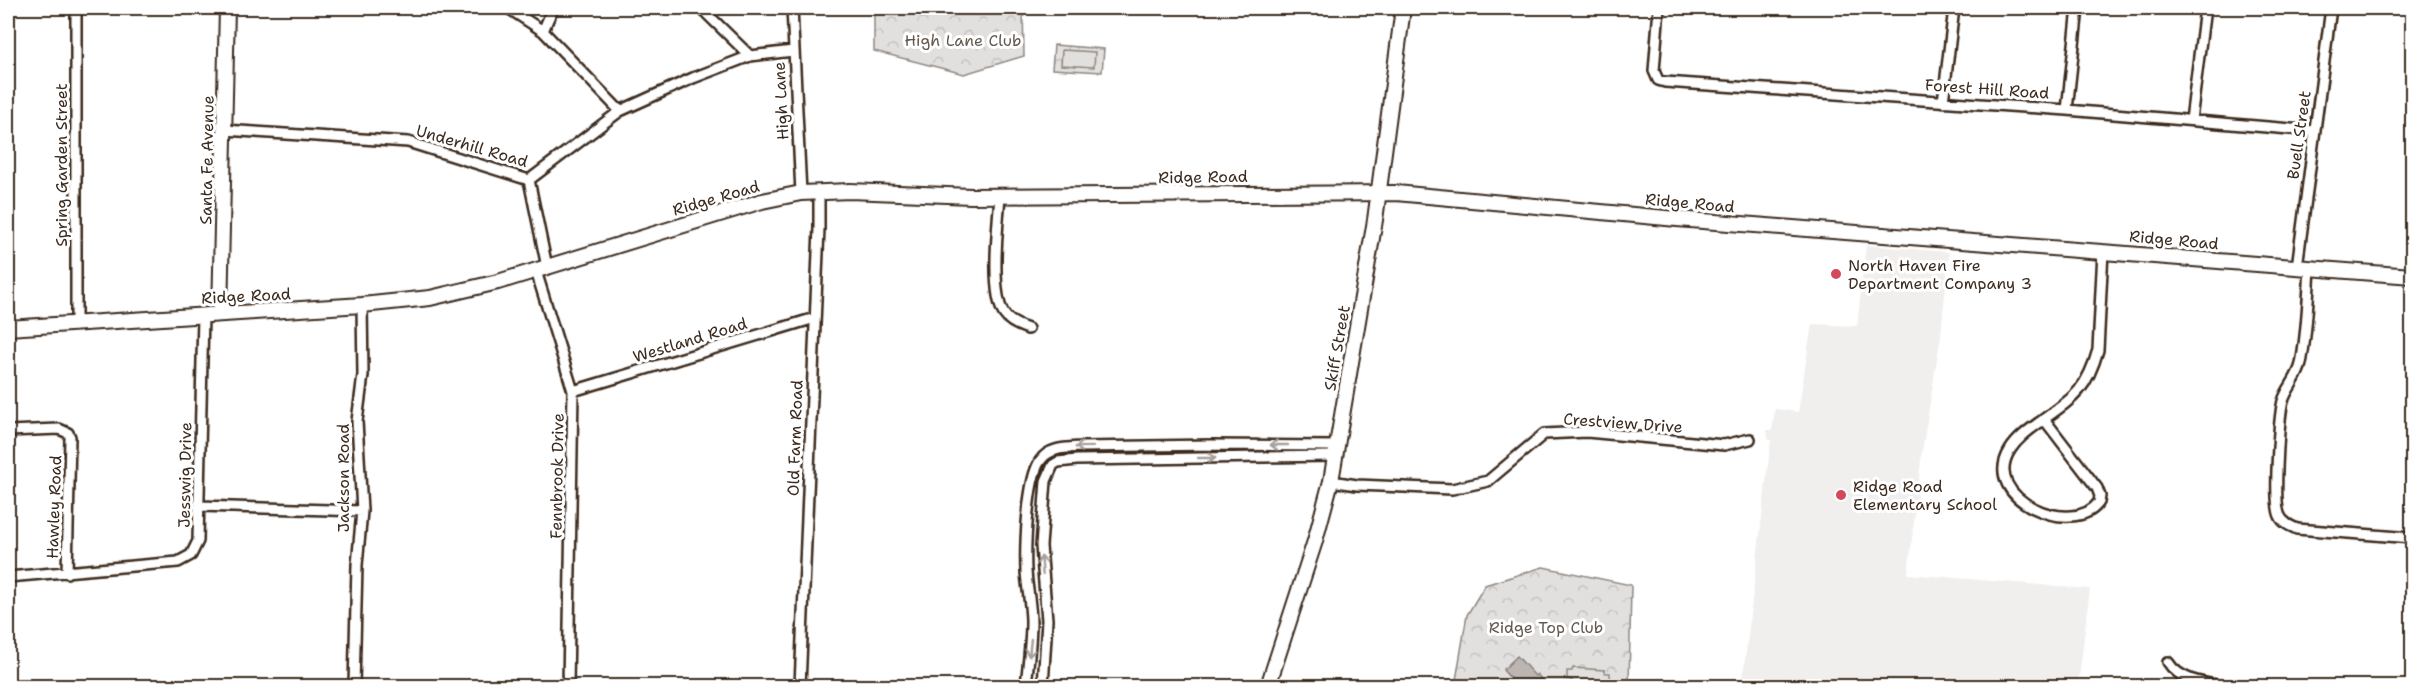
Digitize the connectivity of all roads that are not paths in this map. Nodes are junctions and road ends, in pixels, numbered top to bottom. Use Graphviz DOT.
graph roads {
  1 [pos="76,8"];
  2 [pos="227,8"];
  3 [pos="508,8"];
  4 [pos="553,8"];
  5 [pos="701,8"];
  6 [pos="792,8"];
  7 [pos="1404,8"];
  8 [pos="1659,8"];
  9 [pos="1954,8"];
  10 [pos="2078,8"];
  11 [pos="2205,8"];
  12 [pos="2331,8"];
  13 [pos="543,31"];
  14 [pos="793,51"];
  15 [pos="750,56"];
  16 [pos="1943,102"];
  17 [pos="2067,110"];
  18 [pos="620,111"];
  19 [pos="2191,120"];
  20 [pos="224,130"];
  21 [pos="2314,131"];
  22 [pos="529,180"];
  23 [pos="819,192"];
  24 [pos="1378,192"];
  25 [pos="801,193"];
  26 [pos="1000,196"];
  27 [pos="2103,251"];
  28 [pos="2303,267"];
  29 [pos="542,269"];
  30 [pos="2412,276"];
  31 [pos="362,305"];
  32 [pos="220,314"];
  33 [pos="203,315"];
  34 [pos="815,318"];
  35 [pos="76,322"];
  36 [pos="8,328"];
  37 [pos="1028,329"];
  38 [pos="573,391"];
  39 [pos="2044,419"];
  40 [pos="8,431"];
  41 [pos="1750,439"];
  42 [pos="1182,446"];
  43 [pos="1336,451"];
  44 [pos="1181,459"];
  45 [pos="1040,461"];
  46 [pos="1050,468"];
  47 [pos="1331,481"];
  48 [pos="200,506"];
  49 [pos="362,511"];
  50 [pos="2412,538"];
  51 [pos="67,573"];
  52 [pos="8,577"];
  53 [pos="1031,619"];
  54 [pos="1047,620"];
  55 [pos="2168,662"];
  56 [pos="1027,674"];
  57 [pos="1044,675"];
  58 [pos="354,687"];
  59 [pos="568,687"];
  60 [pos="800,687"];
  61 [pos="1026,687"];
  62 [pos="1043,687"];
  63 [pos="1268,687"];
  64 [pos="2222,687"];
  1 -- 35 [label="street, Spring Garden Street"];
  2 -- 20 [label="main road, Santa Fe Avenue"];
  3 -- 13 [label="street"];
  4 -- 13 [label="street"];
  5 -- 15 [label="street"];
  6 -- 14 [label="street, High Lane"];
  7 -- 24 [label="main road, Skiff Street"];
  8 -- 16 [label="street, Forest Hill Road"];
  9 -- 16 [label="street"];
  10 -- 17 [label="street"];
  11 -- 19 [label="street"];
  12 -- 21 [label="street, Buell Street"];
  13 -- 18 [label="street"];
  14 -- 15 [label="street, Underhill Road"];
  14 -- 25 [label="street, High Lane"];
  15 -- 18 [label="street, Underhill Road"];
  16 -- 17 [label="street, Forest Hill Road"];
  17 -- 19 [label="street, Forest Hill Road"];
  18 -- 22 [label="street, Underhill Road"];
  19 -- 21 [label="street, Forest Hill Road"];
  20 -- 22 [label="street, Underhill Road"];
  20 -- 32 [label="main road, Santa Fe Avenue"];
  21 -- 28 [label="street, Buell Street"];
  22 -- 29 [label="street, Fennbrook Drive"];
  23 -- 25 [label="main road, Ridge Road"];
  23 -- 26 [label="main road, Ridge Road"];
  23 -- 34 [label="street, Old Farm Road"];
  24 -- 26 [label="main road, Ridge Road"];
  24 -- 27 [label="main road, Ridge Road"];
  24 -- 43 [label="main road, Skiff Street"];
  25 -- 29 [label="main road, Ridge Road"];
  26 -- 37 [label="street"];
  27 -- 28 [label="main road, Ridge Road"];
  27 -- 39 [label="street"];
  28 -- 30 [label="main road, Ridge Road"];
  28 -- 50 [label="street, Buell Street"];
  29 -- 31 [label="main road, Ridge Road"];
  29 -- 38 [label="street, Fennbrook Drive"];
  31 -- 32 [label="main road, Ridge Road"];
  31 -- 49 [label="street, Jackson Road"];
  32 -- 33 [label="main road, Ridge Road"];
  33 -- 35 [label="main road, Ridge Road"];
  33 -- 48 [label="street, Jesswig Drive"];
  34 -- 38 [label="street, Westland Road"];
  34 -- 60 [label="street, Old Farm Road"];
  35 -- 36 [label="main road, Ridge Road"];
  38 -- 59 [label="street, Fennbrook Drive"];
  39 -- 39 [label="street"];
  40 -- 51 [label="street, Hawley Road"];
  41 -- 47 [label="street, Crestview Drive"];
  43 -- 42 [label="street, one-way"];
  42 -- 44 [label="street"];
  42 -- 45 [label="street, one-way"];
  44 -- 43 [label="street, one-way"];
  43 -- 47 [label="main road, Skiff Street"];
  44 -- 46 [label="street"];
  45 -- 46 [label="street"];
  45 -- 53 [label="street"];
  54 -- 46 [label="street, one-way"];
  47 -- 63 [label="main road, Skiff Street"];
  48 -- 49 [label="street"];
  48 -- 51 [label="street, Jesswig Drive"];
  49 -- 58 [label="street, Jackson Road"];
  51 -- 52 [label="street, Jesswig Drive"];
  53 -- 54 [label="street"];
  53 -- 56 [label="street, one-way"];
  54 -- 57 [label="street"];
  55 -- 64 [label="street"];
  56 -- 57 [label="street"];
  56 -- 61 [label="street"];
  57 -- 62 [label="street"];
}
